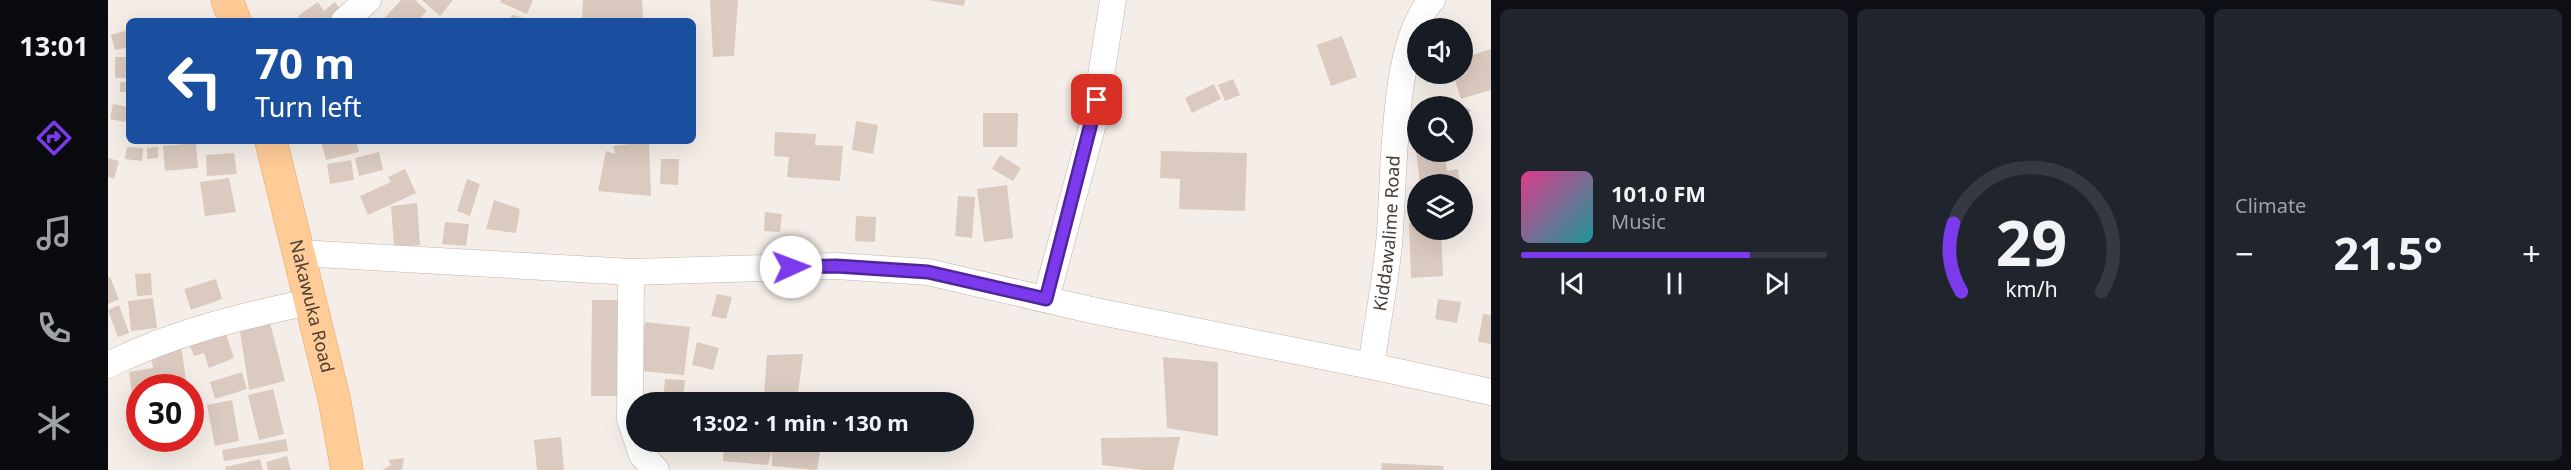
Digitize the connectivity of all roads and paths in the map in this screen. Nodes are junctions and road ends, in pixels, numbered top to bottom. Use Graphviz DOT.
graph roads {
  1 [pos="227,0"];
  2 [pos="368,0"];
  3 [pos="1113,0"];
  4 [pos="1432,0"];
  5 [pos="234,18"];
  6 [pos="347,18"];
  7 [pos="272,144"];
  8 [pos="299,253"];
  9 [pos="631,272"];
  10 [pos="1046,299"];
  11 [pos="310,302"];
  12 [pos="108,365"];
  13 [pos="1371,366"];
  14 [pos="1491,392"];
  15 [pos="347,470"];
  16 [pos="656,470"];
  1 -- 5 [label="main road"];
  2 -- 6 [label="street"];
  3 -- 10 [label="street"];
  4 -- 13 [label="street, Kiddawalime Road"];
  7 -- 8 [label="main road, Nakawuka Road"];
  8 -- 9 [label="street"];
  8 -- 11 [label="main road, Nakawuka Road"];
  9 -- 10 [label="street"];
  9 -- 16 [label="street"];
  10 -- 13 [label="street"];
  11 -- 12 [label="street"];
  11 -- 15 [label="main road, Nakawuka Road"];
  13 -- 14 [label="street"];
}
